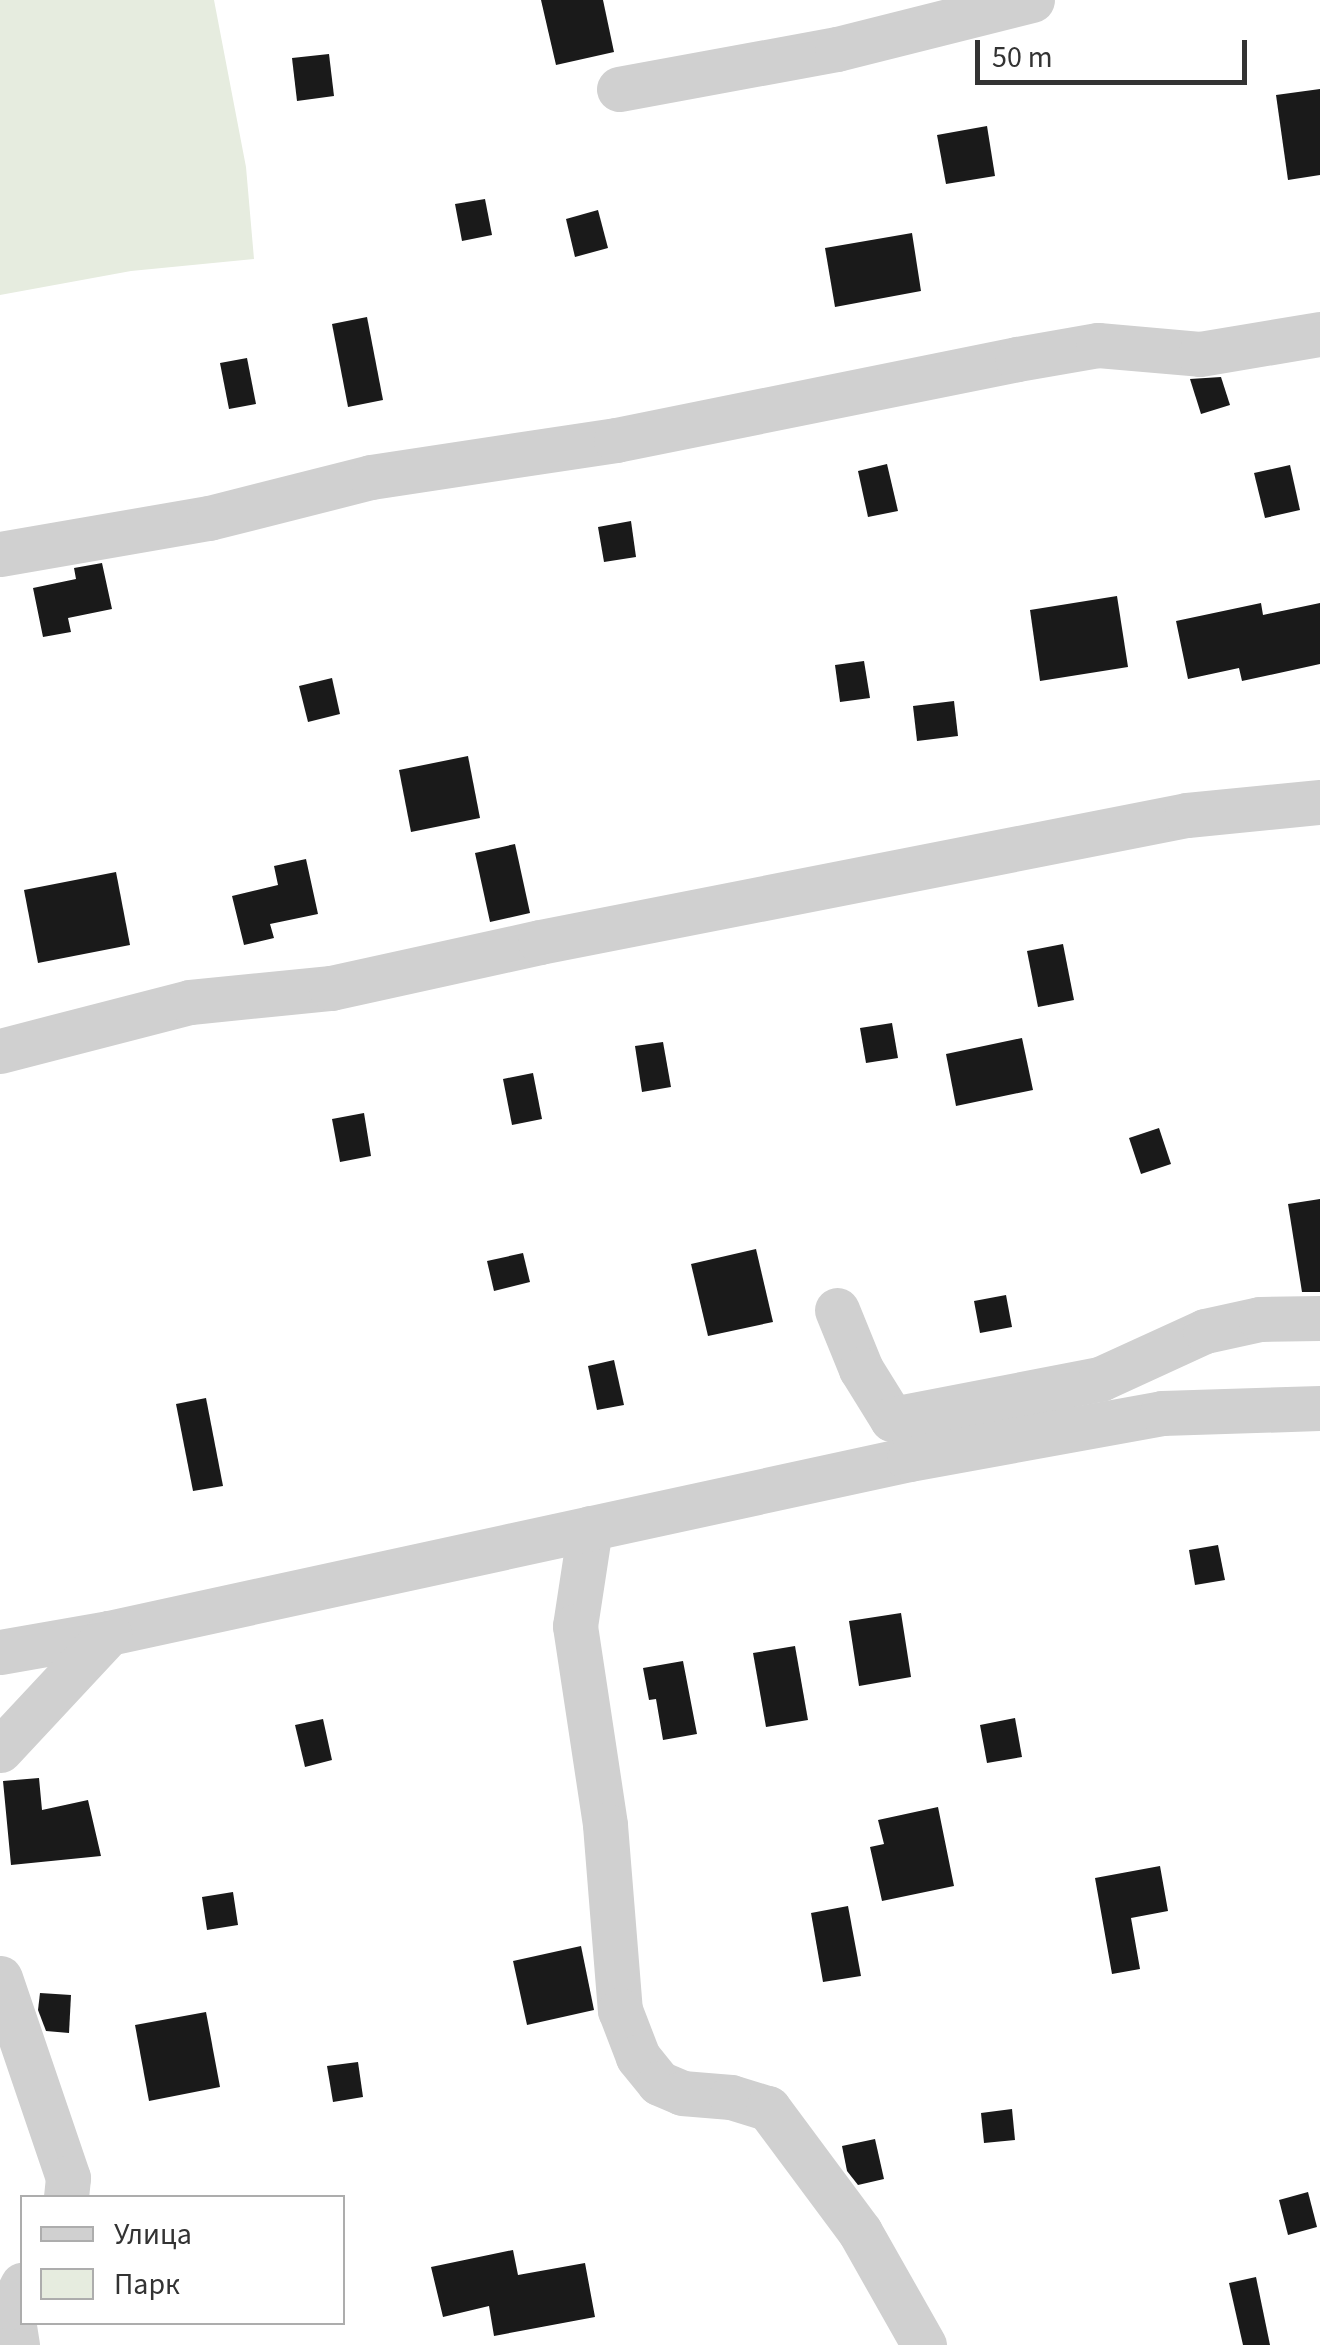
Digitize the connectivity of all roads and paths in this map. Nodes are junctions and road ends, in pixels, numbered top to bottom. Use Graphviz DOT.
graph roads {
  1 [pos="1032,0"];
  2 [pos="620,89"];
  3 [pos="1320,334"];
  4 [pos="0,554"];
  5 [pos="1320,802"];
  6 [pos="0,1051"];
  7 [pos="837,1310"];
  8 [pos="1320,1318"];
  9 [pos="1320,1408"];
  10 [pos="590,1528"];
  11 [pos="108,1633"];
  12 [pos="0,1652"];
  13 [pos="0,1750"];
  14 [pos="0,1978"];
  15 [pos="66,2195"];
  16 [pos="20,2290"];
  17 [pos="17,2345"];
  18 [pos="924,2345"];
  1 -- 2 [label="lane"];
  3 -- 4 [label="lane"];
  5 -- 6 [label="lane"];
  7 -- 8 [label="lane"];
  9 -- 10 [label="lane"];
  10 -- 11 [label="lane"];
  10 -- 18 [label="lane"];
  11 -- 12 [label="lane"];
  11 -- 13 [label="lane"];
  14 -- 15 [label="lane"];
  16 -- 17 [label="lane"];
}
